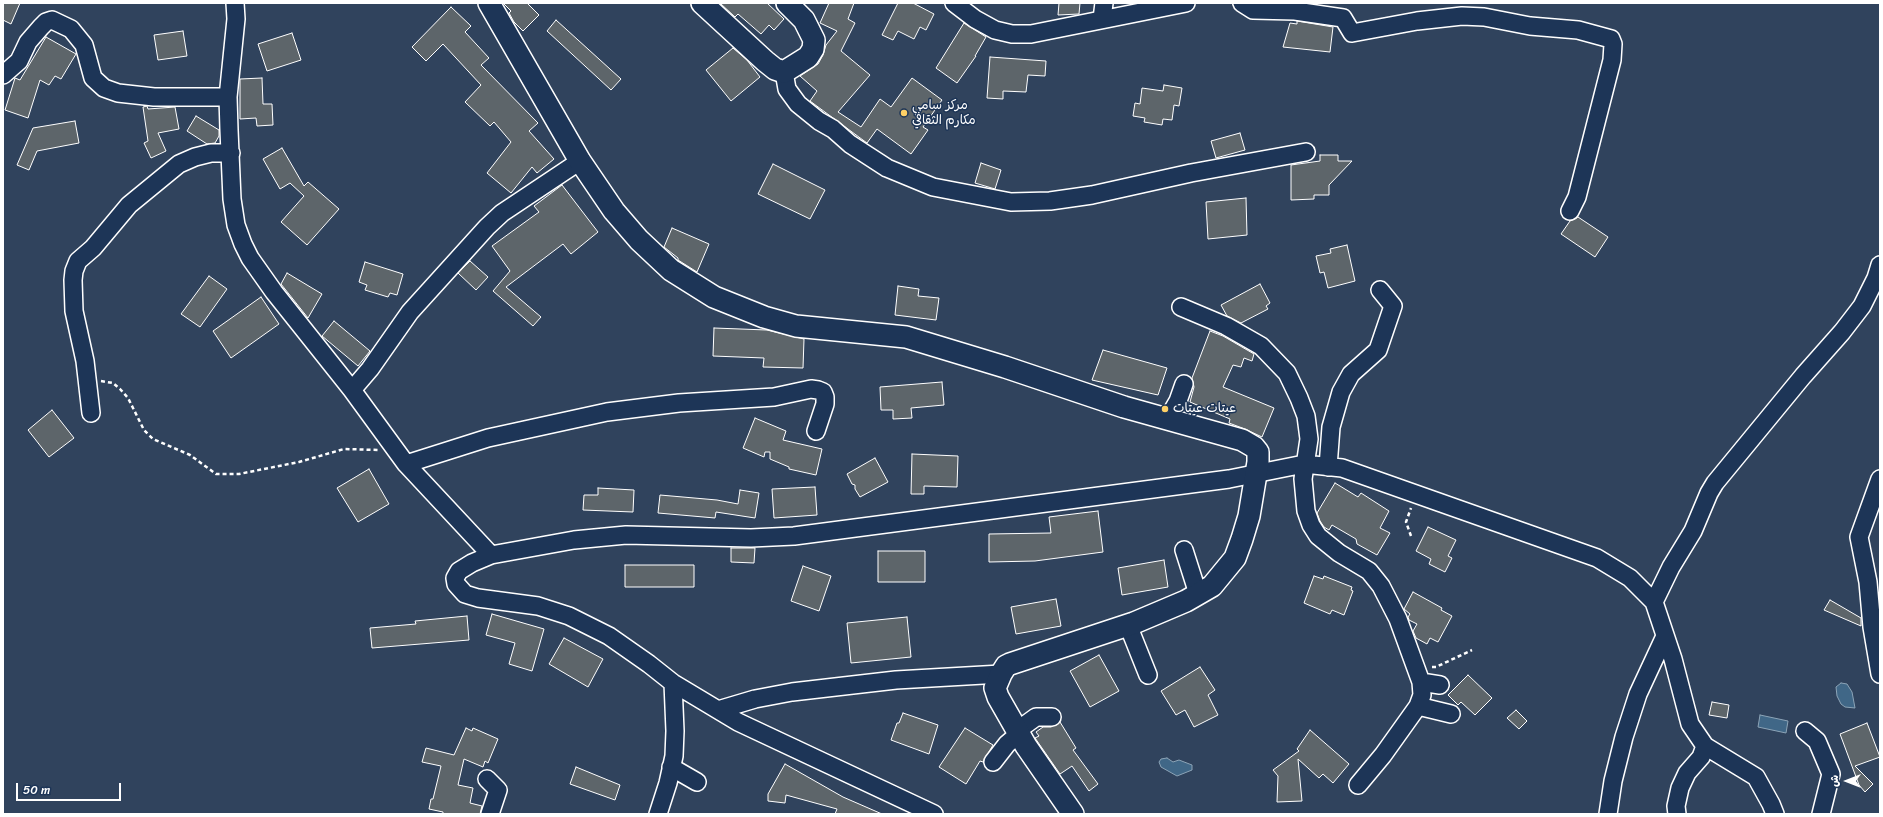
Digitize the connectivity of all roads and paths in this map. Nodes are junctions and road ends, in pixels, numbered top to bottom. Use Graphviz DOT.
graph roads {
  1 [pos="235,3"];
  2 [pos="489,3"];
  3 [pos="702,3"];
  4 [pos="787,3"];
  5 [pos="954,3"];
  6 [pos="1186,3"];
  7 [pos="1242,3"];
  8 [pos="1103,11"];
  9 [pos="784,72"];
  10 [pos="3,75"];
  11 [pos="228,97"];
  12 [pos="1306,152"];
  13 [pos="230,153"];
  14 [pos="580,161"];
  15 [pos="1570,211"];
  16 [pos="1880,265"];
  17 [pos="1380,290"];
  18 [pos="1181,307"];
  19 [pos="87,380"];
  20 [pos="1184,384"];
  21 [pos="352,390"];
  22 [pos="91,413"];
  23 [pos="1167,420"];
  24 [pos="816,431"];
  25 [pos="401,458"];
  26 [pos="1304,464"];
  27 [pos="1328,467"];
  28 [pos="1256,475"];
  29 [pos="1880,479"];
  30 [pos="1416,494"];
  31 [pos="1411,536"];
  32 [pos="1184,550"];
  33 [pos="491,555"];
  34 [pos="1198,594"];
  35 [pos="1654,602"];
  36 [pos="1128,625"];
  37 [pos="1665,636"];
  38 [pos="1472,650"];
  39 [pos="1001,674"];
  40 [pos="1880,674"];
  41 [pos="1148,675"];
  42 [pos="1418,675"];
  43 [pos="673,683"];
  44 [pos="1440,685"];
  45 [pos="1418,706"];
  46 [pos="718,710"];
  47 [pos="1451,714"];
  48 [pos="1052,717"];
  49 [pos="1019,731"];
  50 [pos="1805,731"];
  51 [pos="1705,746"];
  52 [pos="993,762"];
  53 [pos="671,768"];
  54 [pos="487,778"];
  55 [pos="697,782"];
  56 [pos="1358,785"];
  57 [pos="490,814"];
  58 [pos="658,814"];
  59 [pos="934,814"];
  60 [pos="1072,814"];
  61 [pos="1608,814"];
  62 [pos="1677,814"];
  63 [pos="1775,814"];
  64 [pos="1821,814"];
  1 -- 11 [label="street"];
  2 -- 14 [label="main road"];
  3 -- 9 [label="main road"];
  4 -- 9 [label="main road"];
  5 -- 8 [label="street"];
  6 -- 8 [label="street"];
  7 -- 15 [label="street"];
  9 -- 12 [label="street"];
  10 -- 11 [label="street"];
  11 -- 13 [label="street"];
  13 -- 19 [label="street"];
  13 -- 21 [label="street"];
  14 -- 21 [label="street"];
  14 -- 23 [label="main road"];
  16 -- 35 [label="street"];
  17 -- 27 [label="street"];
  18 -- 26 [label="street"];
  19 -- 22 [label="street"];
  19 -- 25 [label="path"];
  20 -- 23 [label="street"];
  21 -- 25 [label="street"];
  23 -- 28 [label="main road"];
  24 -- 25 [label="street"];
  25 -- 33 [label="street"];
  26 -- 27 [label="street"];
  26 -- 28 [label="street"];
  26 -- 42 [label="street"];
  27 -- 30 [label="street"];
  28 -- 33 [label="street"];
  28 -- 34 [label="main road"];
  29 -- 40 [label="street"];
  30 -- 31 [label="path"];
  30 -- 35 [label="street"];
  32 -- 34 [label="street"];
  33 -- 43 [label="street"];
  34 -- 36 [label="main road"];
  35 -- 37 [label="street"];
  36 -- 39 [label="main road"];
  36 -- 41 [label="street"];
  37 -- 51 [label="street"];
  37 -- 61 [label="street"];
  38 -- 42 [label="path"];
  39 -- 46 [label="street"];
  39 -- 49 [label="main road"];
  42 -- 44 [label="street"];
  42 -- 45 [label="street"];
  43 -- 46 [label="street"];
  43 -- 53 [label="street"];
  45 -- 47 [label="street"];
  45 -- 56 [label="street"];
  46 -- 59 [label="street"];
  48 -- 49 [label="street"];
  49 -- 52 [label="street"];
  49 -- 60 [label="main road"];
  50 -- 64 [label="street"];
  51 -- 62 [label="street"];
  51 -- 63 [label="street"];
  53 -- 55 [label="street"];
  53 -- 58 [label="street"];
  54 -- 57 [label="street"];
}
